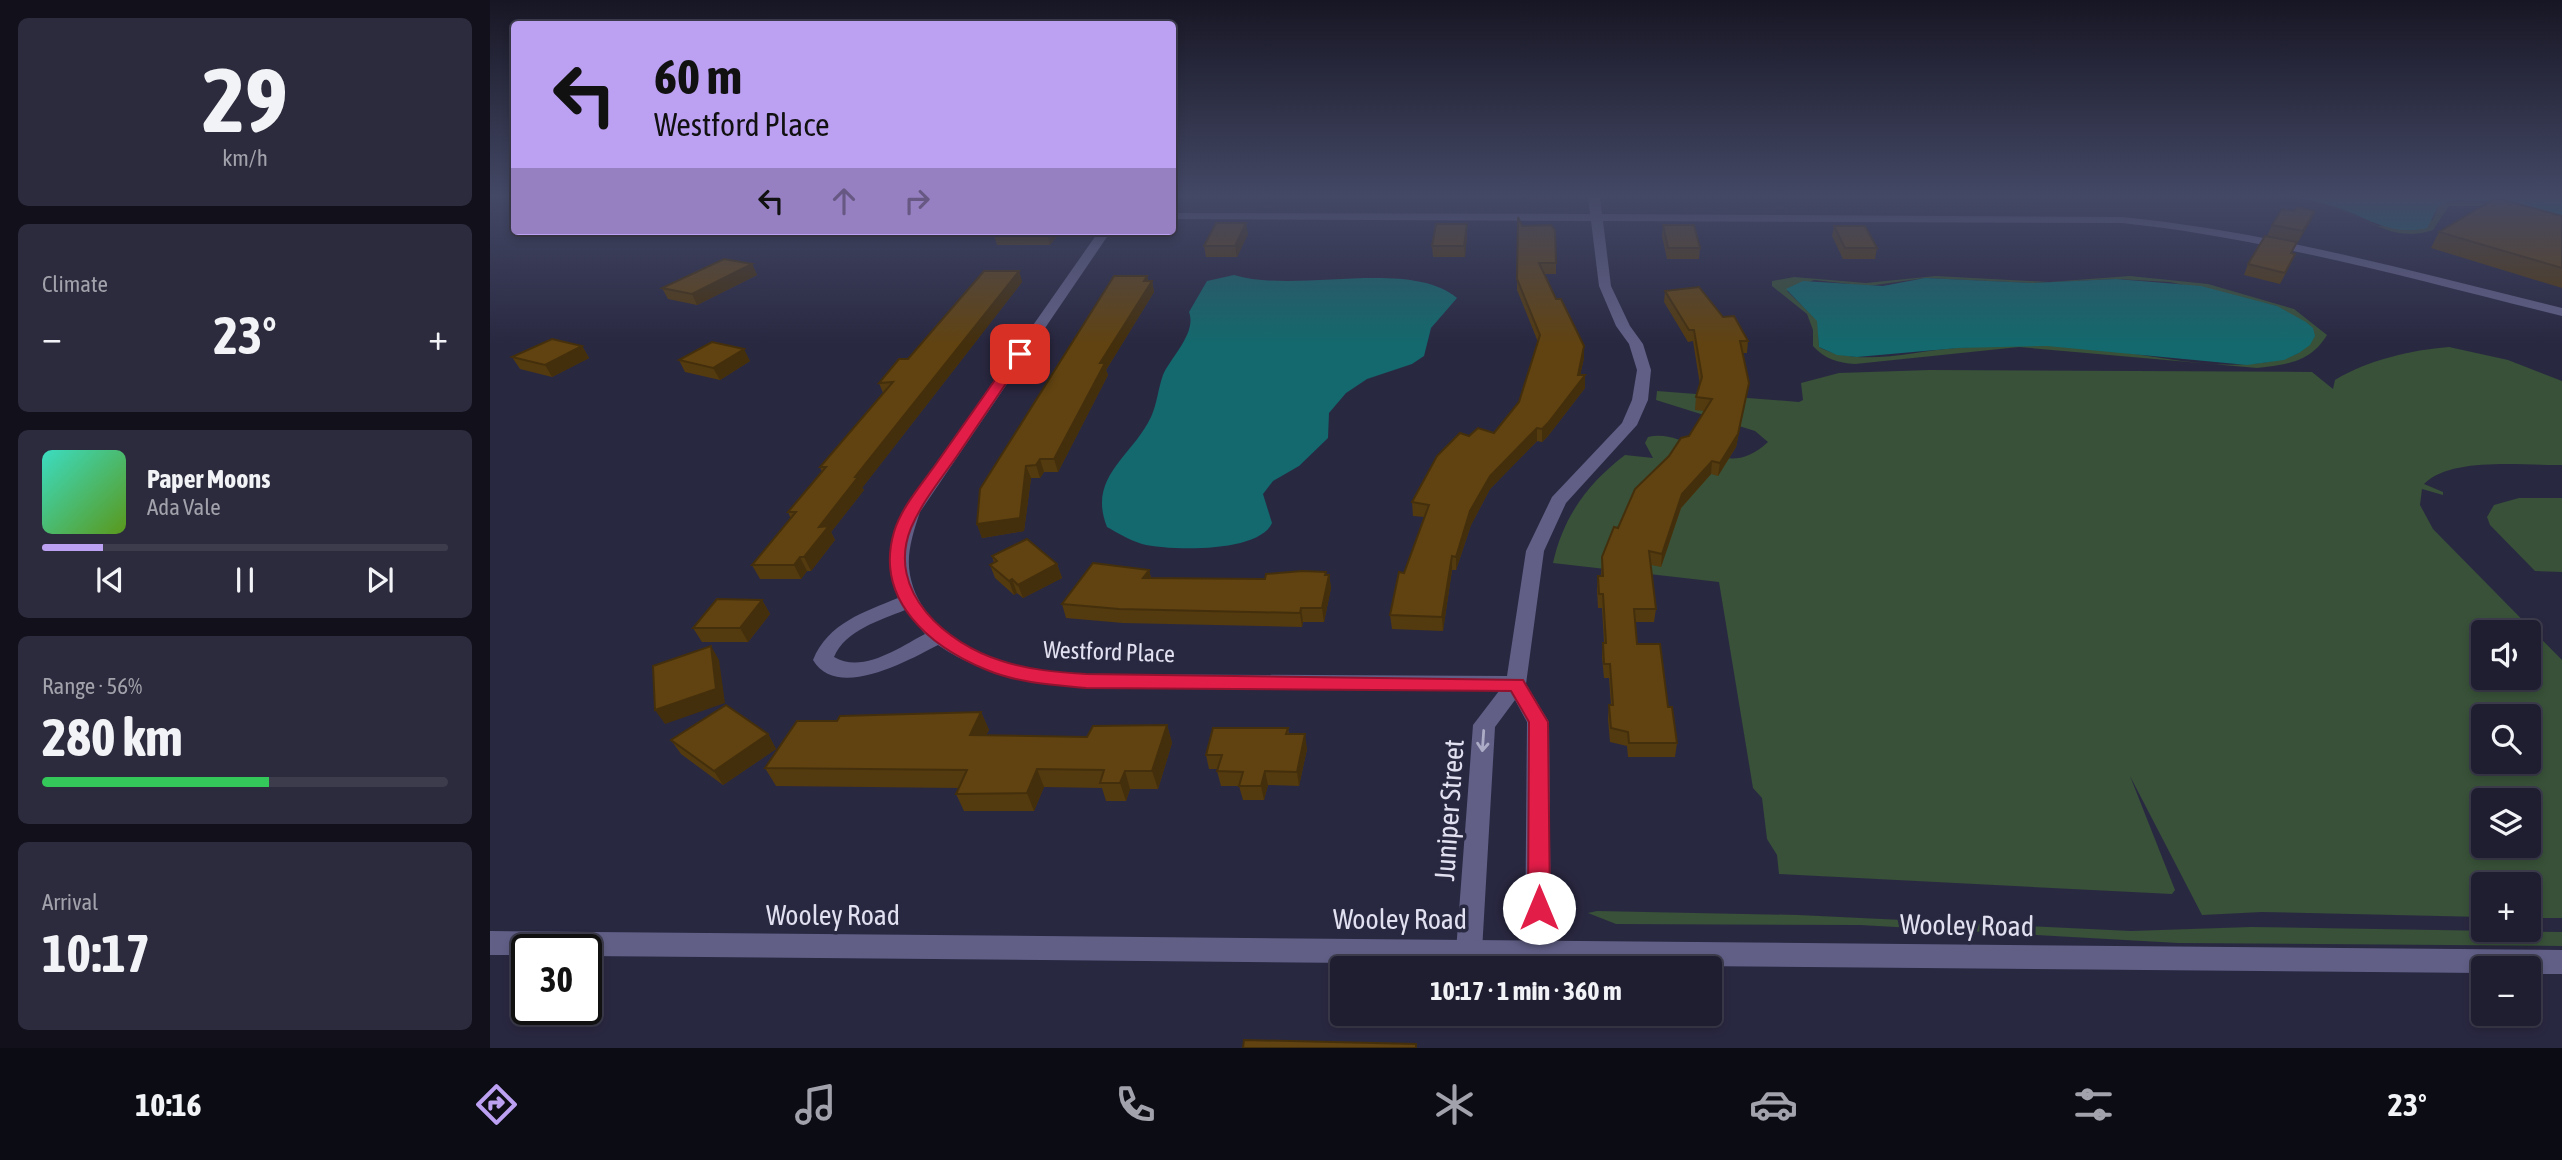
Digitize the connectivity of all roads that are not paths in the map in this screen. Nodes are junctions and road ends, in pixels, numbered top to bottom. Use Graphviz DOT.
graph roads {
  1 [pos="1095,246"];
  2 [pos="1600,246"];
  3 [pos="2288,246"];
  4 [pos="2562,312"];
  5 [pos="907,602"];
  6 [pos="938,636"];
  7 [pos="1516,684"];
  8 [pos="490,943"];
  9 [pos="1469,951"];
  10 [pos="1538,952"];
  11 [pos="2562,962"];
  1 -- 5 [label="street, Westford Place"];
  2 -- 7 [label="street"];
  3 -- 4 [label="street"];
  5 -- 6 [label="street, Westford Place"];
  5 -- 6 [label="street"];
  6 -- 7 [label="street, Westford Place"];
  7 -- 9 [label="street, Juniper Street, one-way"];
  7 -- 10 [label="street"];
  8 -- 9 [label="street, Wooley Road"];
  9 -- 10 [label="street, Wooley Road"];
  10 -- 11 [label="street, Wooley Road"];
}
